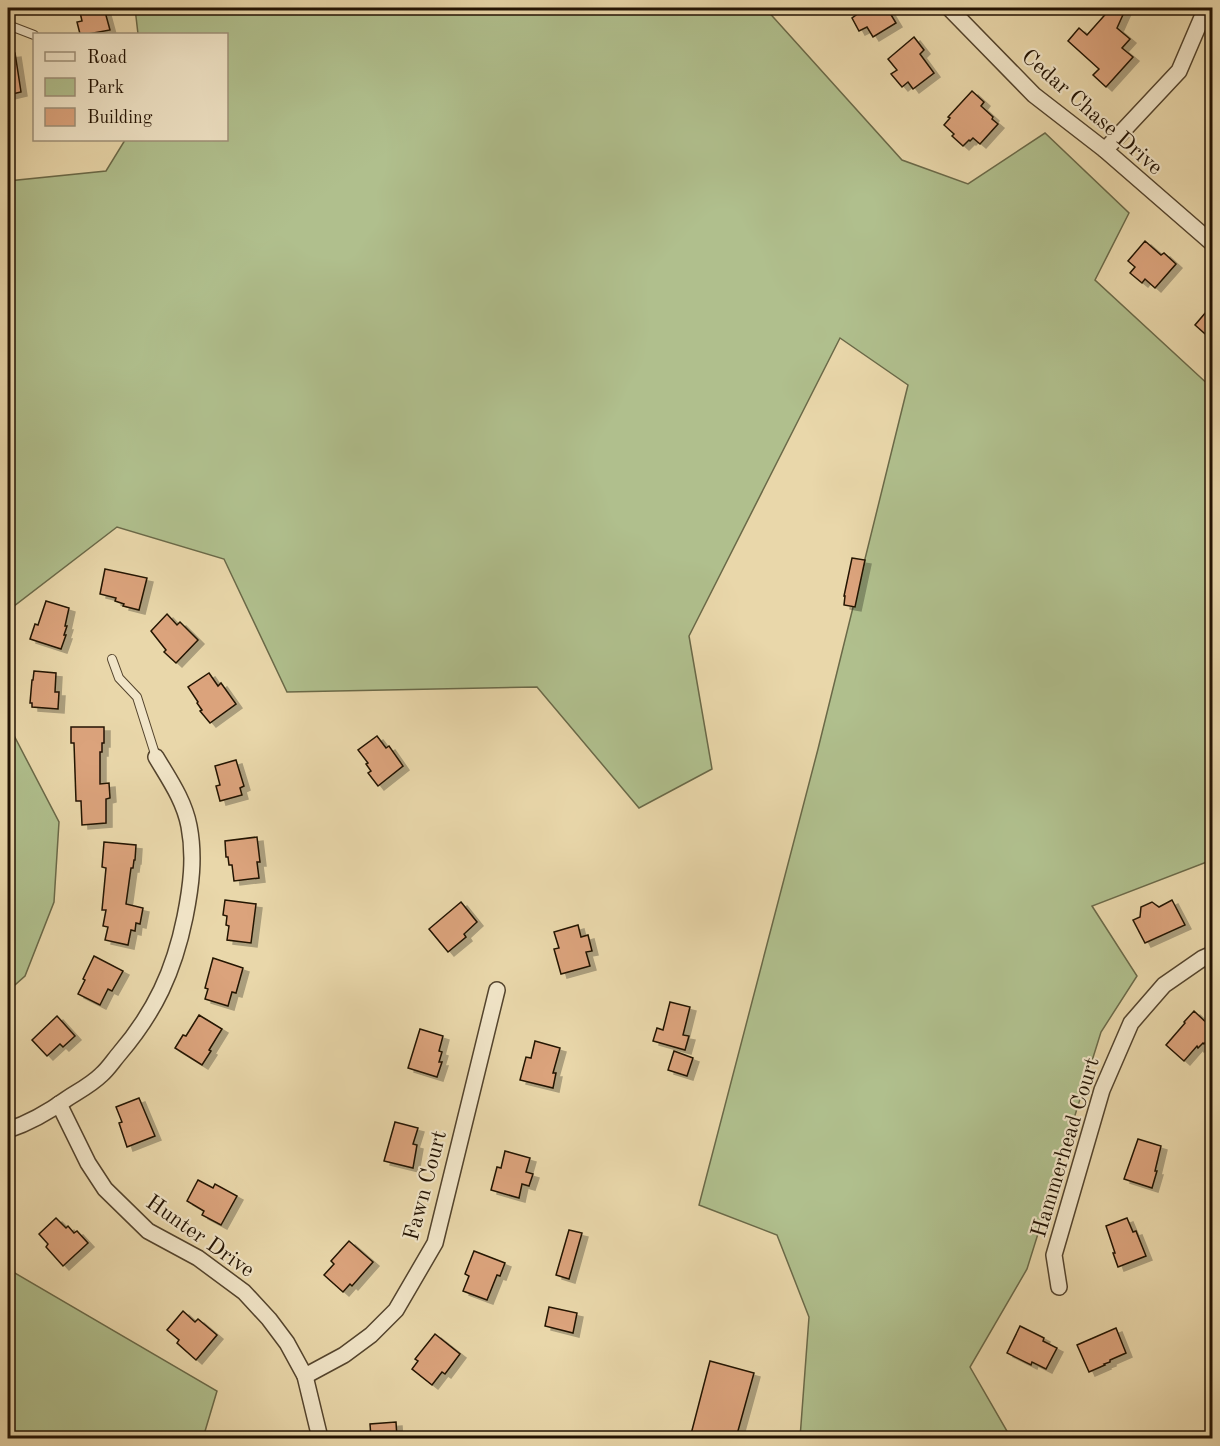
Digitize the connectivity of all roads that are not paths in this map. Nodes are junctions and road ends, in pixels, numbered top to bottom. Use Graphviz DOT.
graph roads {
  1 [pos="949,8"];
  2 [pos="1206,8"];
  3 [pos="8,25"];
  4 [pos="33,35"];
  5 [pos="1105,150"];
  6 [pos="1212,243"];
  7 [pos="112,659"];
  8 [pos="156,757"];
  9 [pos="1212,954"];
  10 [pos="497,990"];
  11 [pos="59,1104"];
  12 [pos="8,1130"];
  13 [pos="1059,1287"];
  14 [pos="305,1376"];
  15 [pos="320,1438"];
  1 -- 5 [label="street, Cedar Chase Drive"];
  2 -- 5 [label="street"];
  3 -- 4 [label="lane"];
  5 -- 6 [label="street, Cedar Chase Drive"];
  7 -- 8 [label="lane"];
  8 -- 11 [label="street"];
  9 -- 13 [label="street, Hammerhead Court"];
  10 -- 14 [label="street, Fawn Court"];
  11 -- 12 [label="street"];
  11 -- 14 [label="street, Hunter Drive"];
  14 -- 15 [label="street, Hunter Drive"];
}
